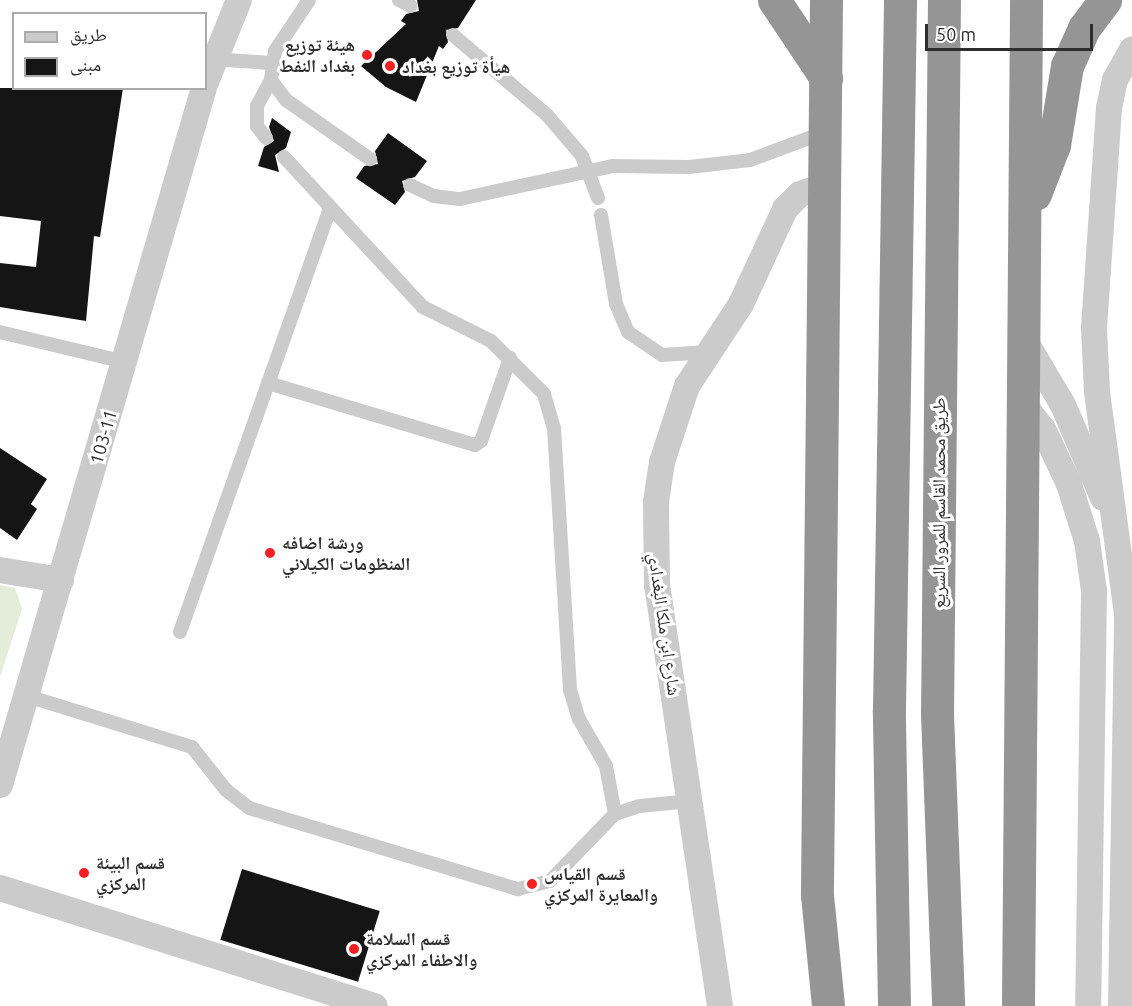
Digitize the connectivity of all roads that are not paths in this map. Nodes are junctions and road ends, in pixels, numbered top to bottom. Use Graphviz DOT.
graph roads {
  1 [pos="239,0"];
  2 [pos="309,0"];
  3 [pos="774,0"];
  4 [pos="826,0"];
  5 [pos="900,0"];
  6 [pos="944,0"];
  7 [pos="1026,0"];
  8 [pos="1105,0"];
  9 [pos="453,35"];
  10 [pos="1132,49"];
  11 [pos="271,63"];
  12 [pos="209,70"];
  13 [pos="826,78"];
  14 [pos="271,80"];
  15 [pos="203,90"];
  16 [pos="825,132"];
  17 [pos="266,138"];
  18 [pos="284,157"];
  19 [pos="370,159"];
  20 [pos="590,170"];
  21 [pos="410,185"];
  22 [pos="826,185"];
  23 [pos="598,198"];
  24 [pos="330,208"];
  25 [pos="1028,209"];
  26 [pos="601,215"];
  27 [pos="0,332"];
  28 [pos="1025,341"];
  29 [pos="710,351"];
  30 [pos="510,358"];
  31 [pos="124,362"];
  32 [pos="268,383"];
  33 [pos="1024,405"];
  34 [pos="1120,543"];
  35 [pos="0,570"];
  36 [pos="62,580"];
  37 [pos="180,632"];
  38 [pos="1115,647"];
  39 [pos="27,696"];
  40 [pos="0,785"];
  41 [pos="691,801"];
  42 [pos="615,814"];
  43 [pos="0,888"];
  44 [pos="375,1006"];
  45 [pos="720,1006"];
  46 [pos="828,1006"];
  47 [pos="894,1006"];
  48 [pos="948,1006"];
  49 [pos="1018,1006"];
  50 [pos="1088,1006"];
  51 [pos="1121,1006"];
  1 -- 12 [label="street"];
  2 -- 11 [label="lane"];
  3 -- 13 [label="highway"];
  4 -- 13 [label="highway"];
  5 -- 47 [label="highway"];
  6 -- 48 [label="highway, طريق محمد القاسم للمرور السريع"];
  7 -- 25 [label="highway"];
  8 -- 25 [label="highway"];
  9 -- 20 [label="lane"];
  10 -- 34 [label="street"];
  11 -- 12 [label="lane"];
  11 -- 14 [label="lane"];
  13 -- 16 [label="highway"];
  14 -- 17 [label="lane"];
  14 -- 19 [label="lane"];
  15 -- 31 [label="street, 103-11"];
  16 -- 20 [label="lane"];
  16 -- 22 [label="highway"];
  18 -- 24 [label="lane"];
  20 -- 21 [label="lane"];
  20 -- 23 [label="lane"];
  22 -- 29 [label="street, شارع ابن ملكا البغدادي"];
  22 -- 46 [label="highway"];
  24 -- 30 [label="lane"];
  24 -- 32 [label="lane"];
  25 -- 28 [label="highway"];
  26 -- 29 [label="lane"];
  27 -- 31 [label="lane"];
  28 -- 33 [label="highway"];
  28 -- 34 [label="street"];
  29 -- 41 [label="street, شارع ابن ملكا البغدادي"];
  30 -- 32 [label="lane"];
  30 -- 42 [label="lane"];
  31 -- 36 [label="street, 103-11"];
  32 -- 37 [label="lane"];
  33 -- 38 [label="street"];
  33 -- 49 [label="highway"];
  34 -- 38 [label="street"];
  35 -- 36 [label="street"];
  36 -- 39 [label="street, 103-11"];
  38 -- 50 [label="street"];
  38 -- 51 [label="street"];
  39 -- 40 [label="street, 103-11"];
  39 -- 42 [label="lane"];
  41 -- 42 [label="lane"];
  41 -- 45 [label="street, شارع ابن ملكا البغدادي"];
  43 -- 44 [label="street"];
}
